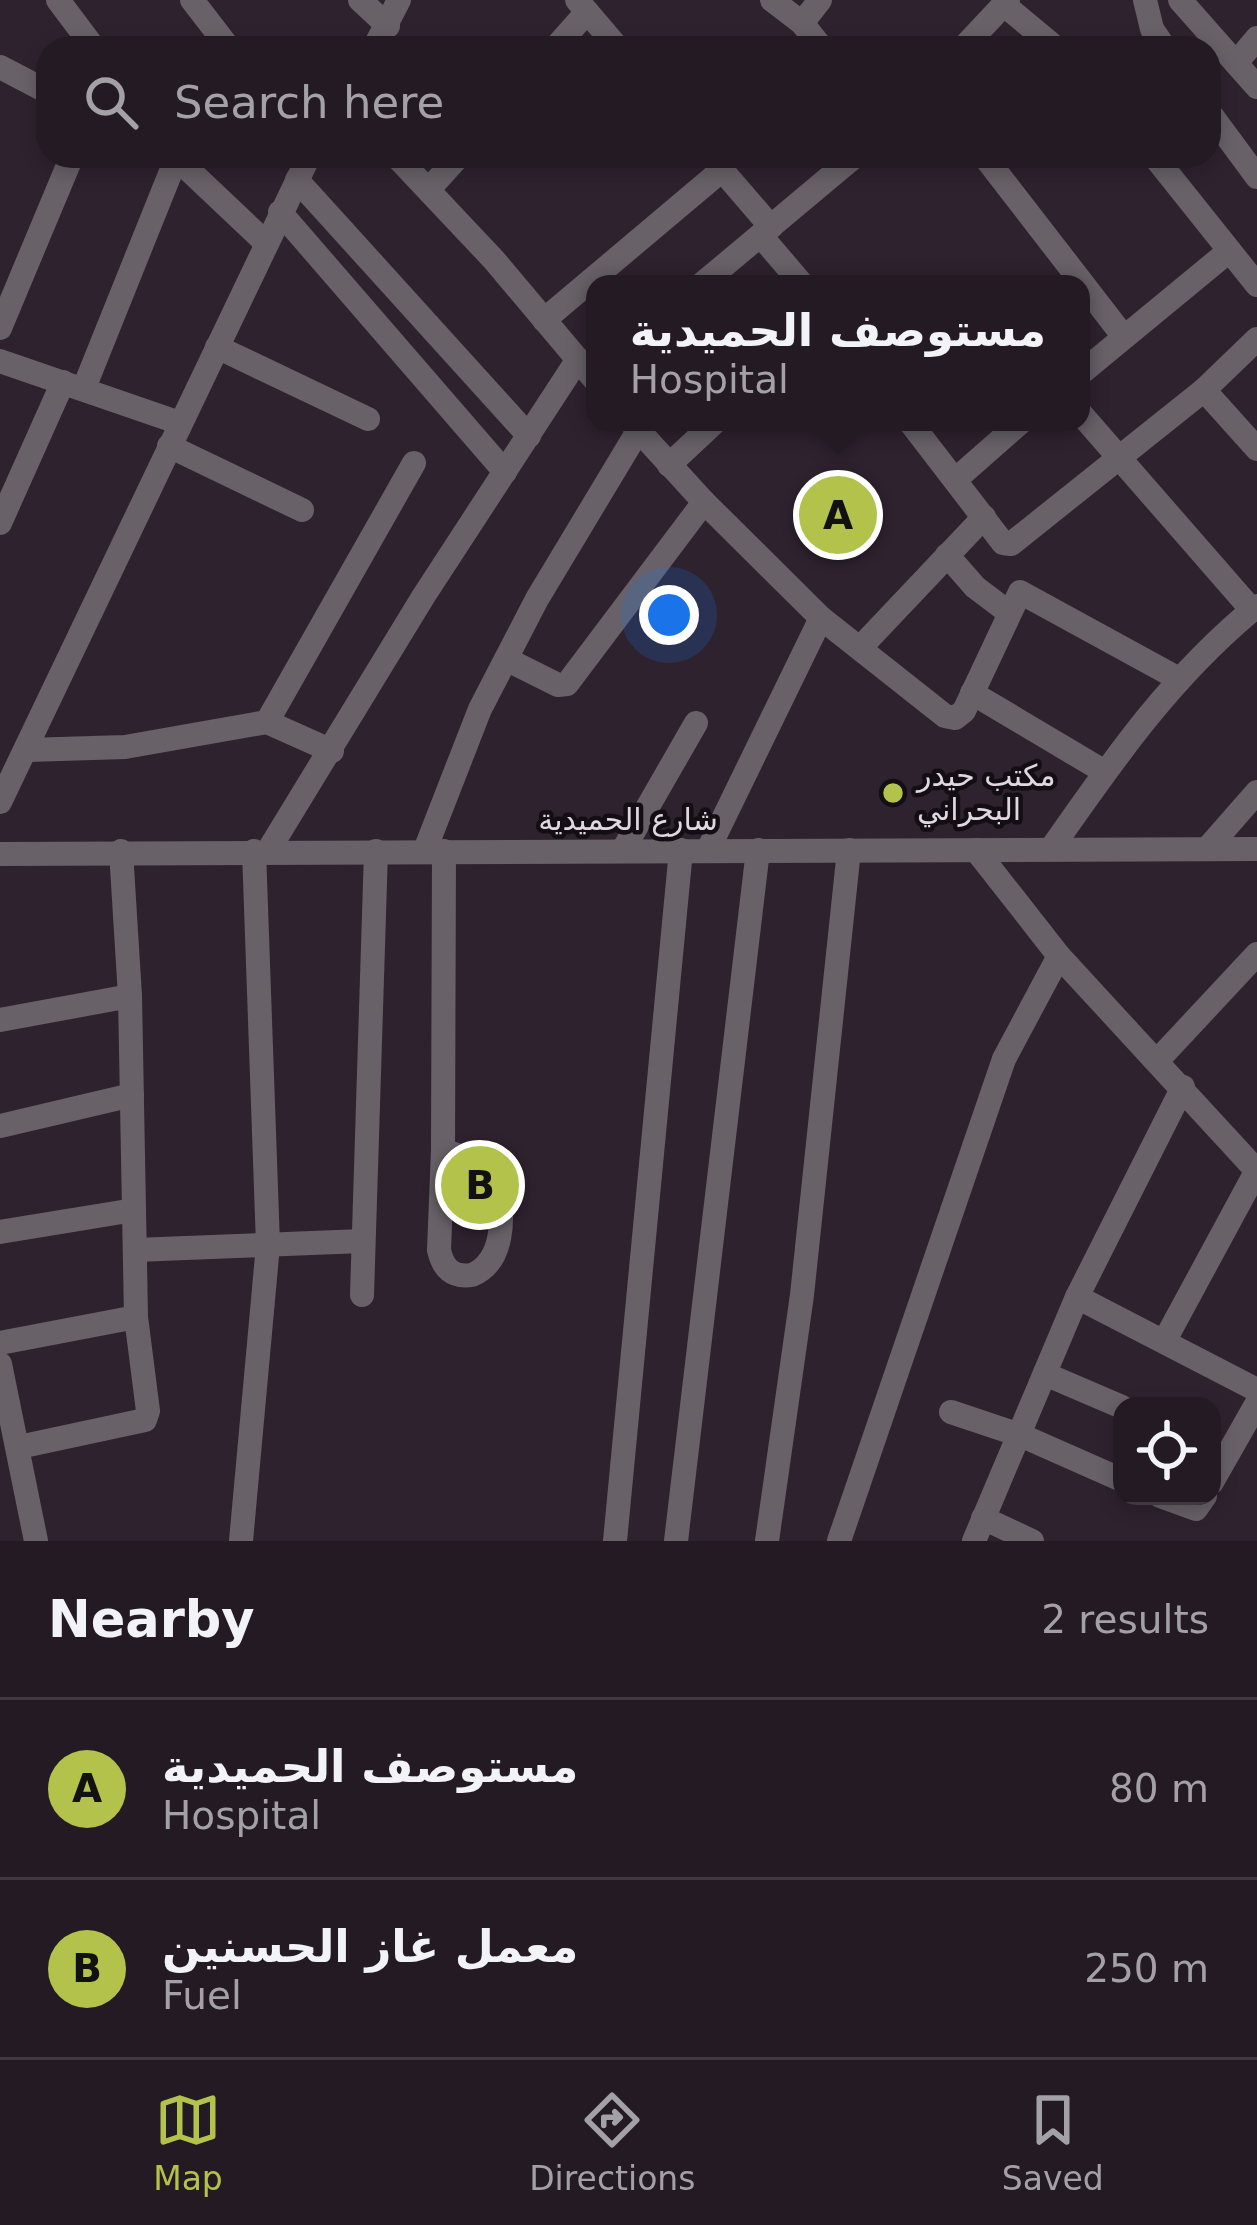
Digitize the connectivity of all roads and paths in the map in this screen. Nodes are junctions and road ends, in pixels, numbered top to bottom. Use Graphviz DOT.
graph roads {
  1 [pos="58,0"];
  2 [pos="192,0"];
  3 [pos="360,0"];
  4 [pos="399,0"];
  5 [pos="772,0"];
  6 [pos="820,0"];
  7 [pos="1145,0"];
  8 [pos="1180,0"];
  9 [pos="1006,2"];
  10 [pos="582,6"];
  11 [pos="802,23"];
  12 [pos="85,36"];
  13 [pos="220,36"];
  14 [pos="380,36"];
  15 [pos="381,36"];
  16 [pos="563,36"];
  17 [pos="608,36"];
  18 [pos="812,36"];
  19 [pos="974,36"];
  20 [pos="1043,36"];
  21 [pos="1157,36"];
  22 [pos="1212,36"];
  23 [pos="1257,38"];
  24 [pos="1221,46"];
  25 [pos="1236,63"];
  26 [pos="0,67"];
  27 [pos="36,86"];
  28 [pos="1257,87"];
  29 [pos="1221,128"];
  30 [pos="67,168"];
  31 [pos="171,168"];
  32 [pos="186,168"];
  33 [pos="303,168"];
  34 [pos="409,168"];
  35 [pos="448,168"];
  36 [pos="711,168"];
  37 [pos="720,168"];
  38 [pos="841,168"];
  39 [pos="993,168"];
  40 [pos="1164,168"];
  41 [pos="1257,176"];
  42 [pos="297,180"];
  43 [pos="430,188"];
  44 [pos="280,212"];
  45 [pos="766,231"];
  46 [pos="266,243"];
  47 [pos="1229,250"];
  48 [pos="593,275"];
  49 [pos="713,275"];
  50 [pos="796,275"];
  51 [pos="1076,275"];
  52 [pos="586,282"];
  53 [pos="1257,285"];
  54 [pos="1090,293"];
  55 [pos="544,320"];
  56 [pos="0,328"];
  57 [pos="1124,337"];
  58 [pos="1257,339"];
  59 [pos="217,347"];
  60 [pos="0,361"];
  61 [pos="1090,365"];
  62 [pos="586,367"];
  63 [pos="586,376"];
  64 [pos="74,385"];
  65 [pos="1204,390"];
  66 [pos="368,419"];
  67 [pos="1090,425"];
  68 [pos="631,431"];
  69 [pos="638,431"];
  70 [pos="705,431"];
  71 [pos="917,431"];
  72 [pos="1011,431"];
  73 [pos="175,434"];
  74 [pos="529,436"];
  75 [pos="1257,449"];
  76 [pos="1118,460"];
  77 [pos="414,464"];
  78 [pos="669,465"];
  79 [pos="505,472"];
  80 [pos="955,480"];
  81 [pos="704,502"];
  82 [pos="302,510"];
  83 [pos="983,517"];
  84 [pos="0,523"];
  85 [pos="947,555"];
  86 [pos="1254,608"];
  87 [pos="1008,612"];
  88 [pos="821,617"];
  89 [pos="860,648"];
  90 [pos="506,659"];
  91 [pos="1179,679"];
  92 [pos="972,693"];
  93 [pos="267,722"];
  94 [pos="696,723"];
  95 [pos="332,751"];
  96 [pos="16,756"];
  97 [pos="1105,772"];
  98 [pos="1257,792"];
  99 [pos="0,802"];
  100 [pos="1051,849"];
  101 [pos="1207,849"];
  102 [pos="1257,849"];
  103 [pos="376,850"];
  104 [pos="434,850"];
  105 [pos="623,850"];
  106 [pos="681,850"];
  107 [pos="708,850"];
  108 [pos="758,850"];
  109 [pos="849,850"];
  110 [pos="976,850"];
  111 [pos="122,851"];
  112 [pos="261,851"];
  113 [pos="0,854"];
  114 [pos="1257,954"];
  115 [pos="1059,956"];
  116 [pos="130,996"];
  117 [pos="0,1020"];
  118 [pos="1157,1060"];
  119 [pos="1183,1087"];
  120 [pos="132,1095"];
  121 [pos="0,1126"];
  122 [pos="443,1150"];
  123 [pos="1257,1171"];
  124 [pos="134,1210"];
  125 [pos="0,1232"];
  126 [pos="363,1240"];
  127 [pos="268,1245"];
  128 [pos="135,1250"];
  129 [pos="362,1295"];
  130 [pos="1077,1297"];
  131 [pos="136,1318"];
  132 [pos="1165,1340"];
  133 [pos="0,1343"];
  134 [pos="0,1364"];
  135 [pos="1045,1375"];
  136 [pos="1257,1390"];
  137 [pos="1113,1403"];
  138 [pos="1257,1403"];
  139 [pos="951,1412"];
  140 [pos="1020,1435"];
  141 [pos="19,1447"];
  142 [pos="1221,1447"];
  143 [pos="1113,1476"];
  144 [pos="978,1530"];
  145 [pos="36,1541"];
  146 [pos="242,1541"];
  147 [pos="615,1541"];
  148 [pos="676,1541"];
  149 [pos="767,1541"];
  150 [pos="839,1541"];
  151 [pos="1032,1541"];
  1 -- 12 [label="street"];
  2 -- 13 [label="street"];
  3 -- 14 [label="street"];
  4 -- 15 [label="street"];
  5 -- 11 [label="street"];
  6 -- 11 [label="street"];
  7 -- 21 [label="street"];
  8 -- 22 [label="street"];
  9 -- 19 [label="street"];
  9 -- 20 [label="street"];
  10 -- 16 [label="street"];
  10 -- 17 [label="street"];
  11 -- 18 [label="street"];
  23 -- 25 [label="street"];
  24 -- 25 [label="street"];
  25 -- 28 [label="street"];
  26 -- 27 [label="street"];
  29 -- 41 [label="street"];
  30 -- 56 [label="street"];
  31 -- 64 [label="street"];
  32 -- 46 [label="street"];
  33 -- 42 [label="street"];
  34 -- 43 [label="street"];
  35 -- 43 [label="street"];
  36 -- 48 [label="street"];
  37 -- 45 [label="street"];
  38 -- 45 [label="street"];
  39 -- 51 [label="street"];
  40 -- 47 [label="street"];
  42 -- 44 [label="street"];
  42 -- 74 [label="street"];
  43 -- 55 [label="street"];
  44 -- 46 [label="street"];
  44 -- 79 [label="street"];
  45 -- 49 [label="street"];
  45 -- 50 [label="street"];
  46 -- 59 [label="street"];
  47 -- 53 [label="street"];
  47 -- 57 [label="street"];
  52 -- 55 [label="street"];
  54 -- 57 [label="street"];
  55 -- 62 [label="street"];
  57 -- 61 [label="street"];
  58 -- 65 [label="street"];
  59 -- 66 [label="street"];
  59 -- 73 [label="street"];
  60 -- 64 [label="street"];
  63 -- 74 [label="street"];
  64 -- 73 [label="street"];
  64 -- 84 [label="street"];
  65 -- 75 [label="street"];
  65 -- 76 [label="street"];
  67 -- 76 [label="street"];
  68 -- 90 [label="street"];
  69 -- 78 [label="street"];
  70 -- 78 [label="street"];
  71 -- 80 [label="street"];
  72 -- 80 [label="street"];
  73 -- 82 [label="street"];
  73 -- 96 [label="street"];
  74 -- 79 [label="street"];
  76 -- 83 [label="street"];
  76 -- 86 [label="street"];
  77 -- 93 [label="street"];
  78 -- 81 [label="street"];
  79 -- 95 [label="street"];
  80 -- 83 [label="street"];
  81 -- 88 [label="street"];
  81 -- 90 [label="street"];
  83 -- 85 [label="street"];
  85 -- 87 [label="street"];
  85 -- 89 [label="street"];
  86 -- 91 [label="street"];
  87 -- 91 [label="street"];
  87 -- 92 [label="street"];
  88 -- 89 [label="street"];
  88 -- 107 [label="street"];
  89 -- 92 [label="street"];
  90 -- 104 [label="street"];
  91 -- 97 [label="street"];
  92 -- 97 [label="street"];
  93 -- 95 [label="street"];
  93 -- 96 [label="street"];
  94 -- 105 [label="street"];
  95 -- 112 [label="street"];
  96 -- 99 [label="street"];
  97 -- 100 [label="street"];
  98 -- 101 [label="street"];
  100 -- 101 [label="street, شارع الحميدية"];
  100 -- 110 [label="street, شارع الحميدية"];
  101 -- 102 [label="street, شارع الحميدية"];
  103 -- 104 [label="street, شارع الحميدية"];
  103 -- 112 [label="street, شارع الحميدية"];
  103 -- 126 [label="street"];
  104 -- 105 [label="street, شارع الحميدية"];
  104 -- 122 [label="street"];
  105 -- 106 [label="street, شارع الحميدية"];
  106 -- 107 [label="street, شارع الحميدية"];
  106 -- 147 [label="street"];
  107 -- 108 [label="street, شارع الحميدية"];
  108 -- 109 [label="street, شارع الحميدية"];
  108 -- 148 [label="street"];
  109 -- 110 [label="street, شارع الحميدية"];
  109 -- 149 [label="street"];
  110 -- 115 [label="street"];
  111 -- 112 [label="street, شارع الحميدية"];
  111 -- 113 [label="street, شارع الحميدية"];
  111 -- 116 [label="street"];
  112 -- 127 [label="street"];
  114 -- 118 [label="street"];
  115 -- 118 [label="street"];
  115 -- 150 [label="street"];
  116 -- 117 [label="street"];
  116 -- 120 [label="street"];
  118 -- 119 [label="street"];
  119 -- 123 [label="street"];
  119 -- 130 [label="street"];
  120 -- 121 [label="street"];
  120 -- 124 [label="street"];
  122 -- 122 [label="street"];
  123 -- 132 [label="street"];
  124 -- 125 [label="street"];
  124 -- 128 [label="street"];
  126 -- 127 [label="street"];
  126 -- 129 [label="street"];
  127 -- 128 [label="street"];
  127 -- 146 [label="street"];
  128 -- 131 [label="street"];
  130 -- 132 [label="street"];
  130 -- 135 [label="street"];
  131 -- 133 [label="street"];
  131 -- 141 [label="street"];
  132 -- 136 [label="street"];
  134 -- 141 [label="street"];
  135 -- 137 [label="street"];
  135 -- 140 [label="street"];
  138 -- 142 [label="street"];
  139 -- 140 [label="street"];
  140 -- 143 [label="street"];
  140 -- 144 [label="street"];
  141 -- 145 [label="street"];
  144 -- 151 [label="street"];
}
